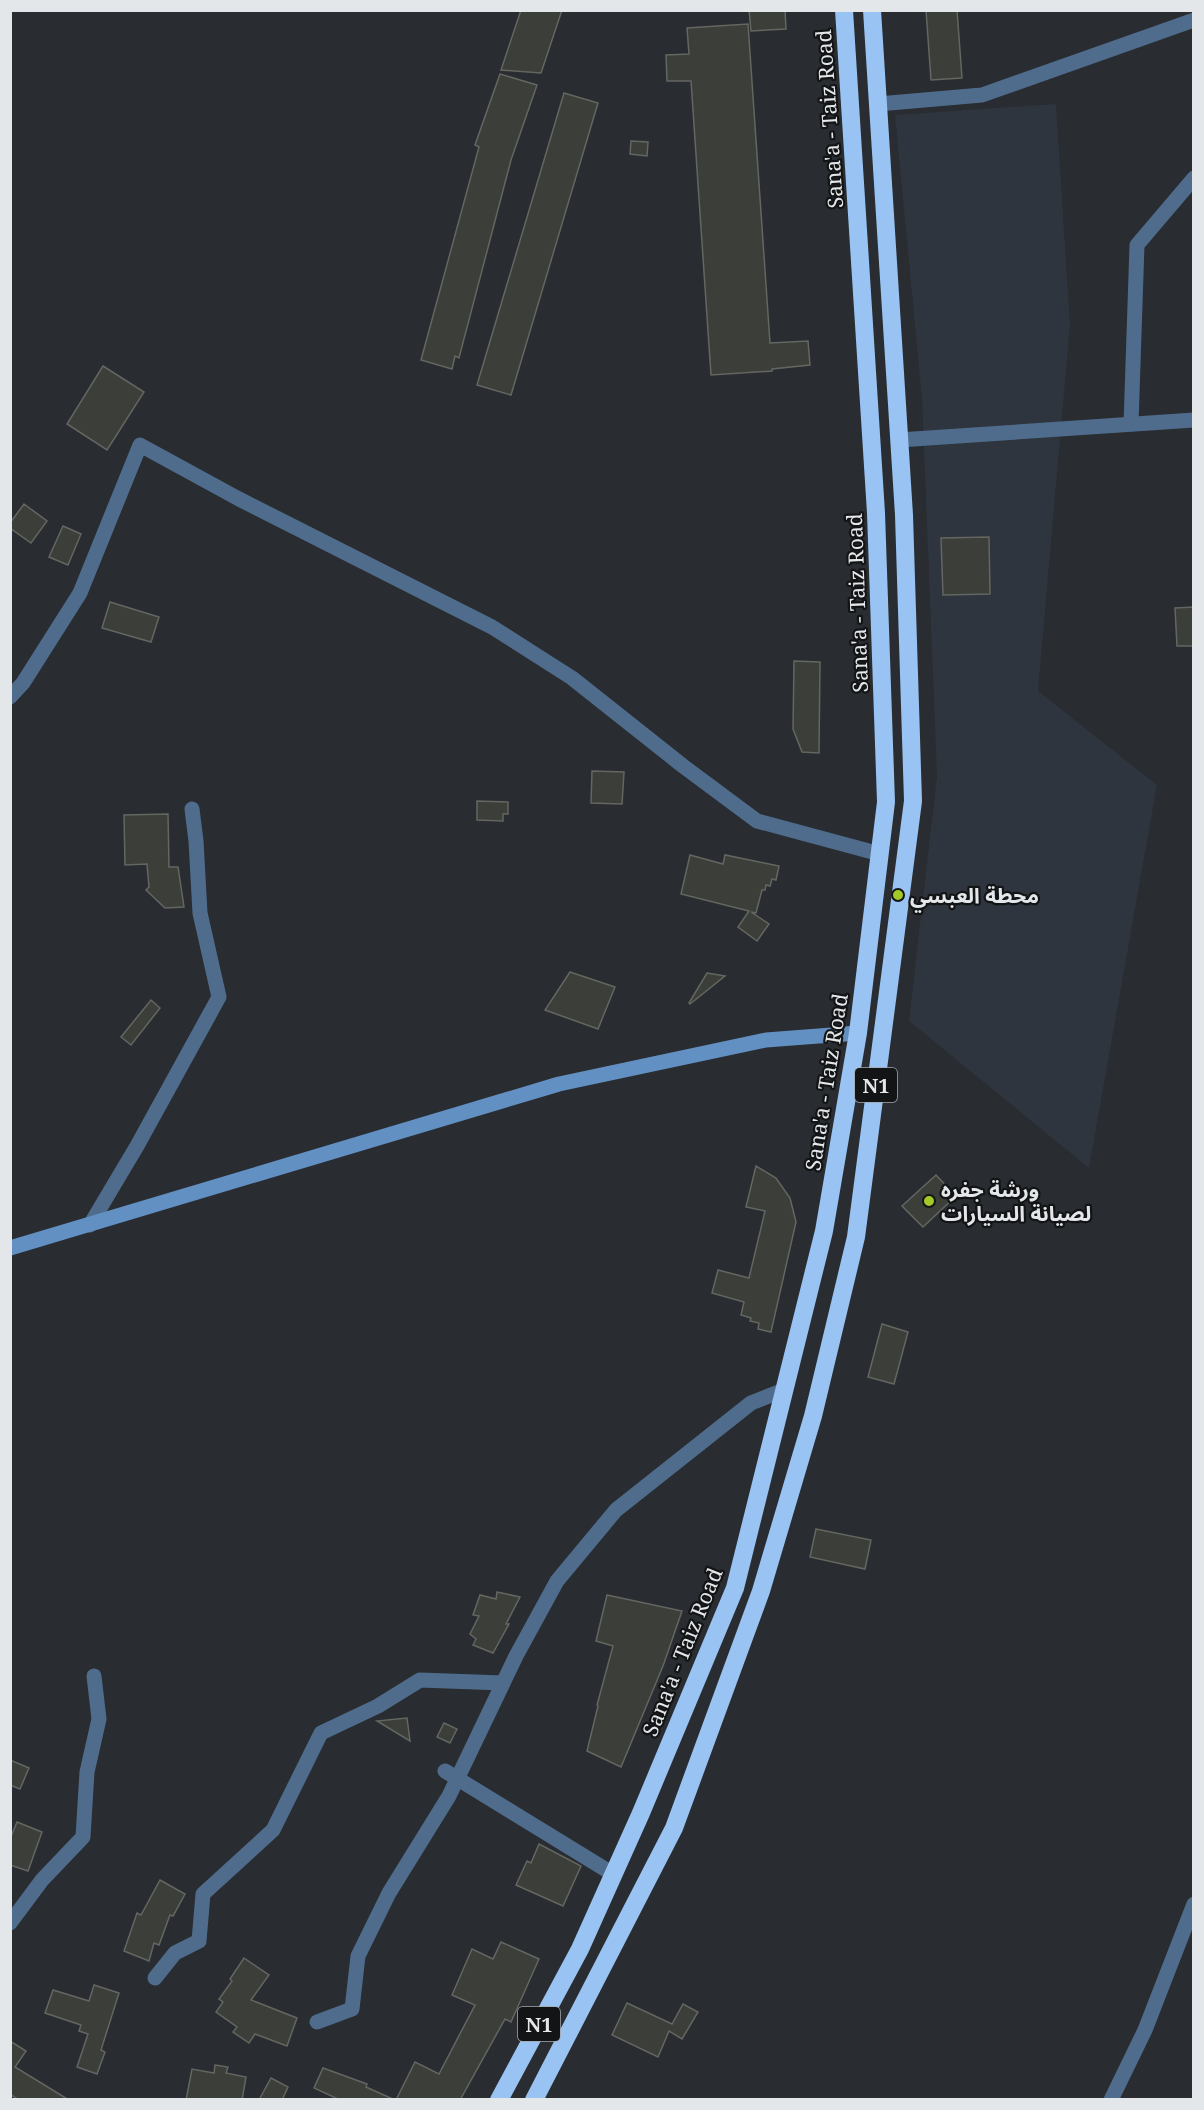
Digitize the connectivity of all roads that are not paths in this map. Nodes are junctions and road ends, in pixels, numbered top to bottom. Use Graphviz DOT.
graph roads {
  1 [pos="844,10"];
  2 [pos="872,10"];
  3 [pos="1194,20"];
  4 [pos="878,104"];
  5 [pos="1194,178"];
  6 [pos="1194,420"];
  7 [pos="1131,424"];
  8 [pos="899,440"];
  9 [pos="10,697"];
  10 [pos="192,810"];
  11 [pos="880,854"];
  12 [pos="858,1033"];
  13 [pos="90,1225"];
  14 [pos="10,1248"];
  15 [pos="784,1390"];
  16 [pos="94,1676"];
  17 [pos="503,1683"];
  18 [pos="451,1775"];
  19 [pos="614,1874"];
  20 [pos="1194,1904"];
  21 [pos="10,1923"];
  22 [pos="155,1978"];
  23 [pos="317,2022"];
  24 [pos="499,2100"];
  25 [pos="534,2100"];
  26 [pos="1111,2100"];
  1 -- 11 [label="highway, Sana'a - Taiz Road / N1"];
  2 -- 4 [label="highway, N1"];
  3 -- 4 [label="street"];
  4 -- 8 [label="highway, N1"];
  5 -- 7 [label="street"];
  6 -- 7 [label="street"];
  7 -- 8 [label="street"];
  8 -- 25 [label="highway, N1"];
  9 -- 11 [label="street"];
  10 -- 13 [label="street"];
  11 -- 12 [label="highway, Sana'a - Taiz Road / N1"];
  12 -- 13 [label="street"];
  12 -- 15 [label="highway, Sana'a - Taiz Road / N1"];
  13 -- 14 [label="street"];
  15 -- 17 [label="street"];
  15 -- 19 [label="highway, Sana'a - Taiz Road / N1"];
  16 -- 21 [label="street"];
  17 -- 18 [label="street"];
  17 -- 22 [label="street"];
  18 -- 19 [label="street"];
  18 -- 23 [label="street"];
  19 -- 24 [label="highway, Sana'a - Taiz Road / N1"];
  20 -- 26 [label="street"];
}
